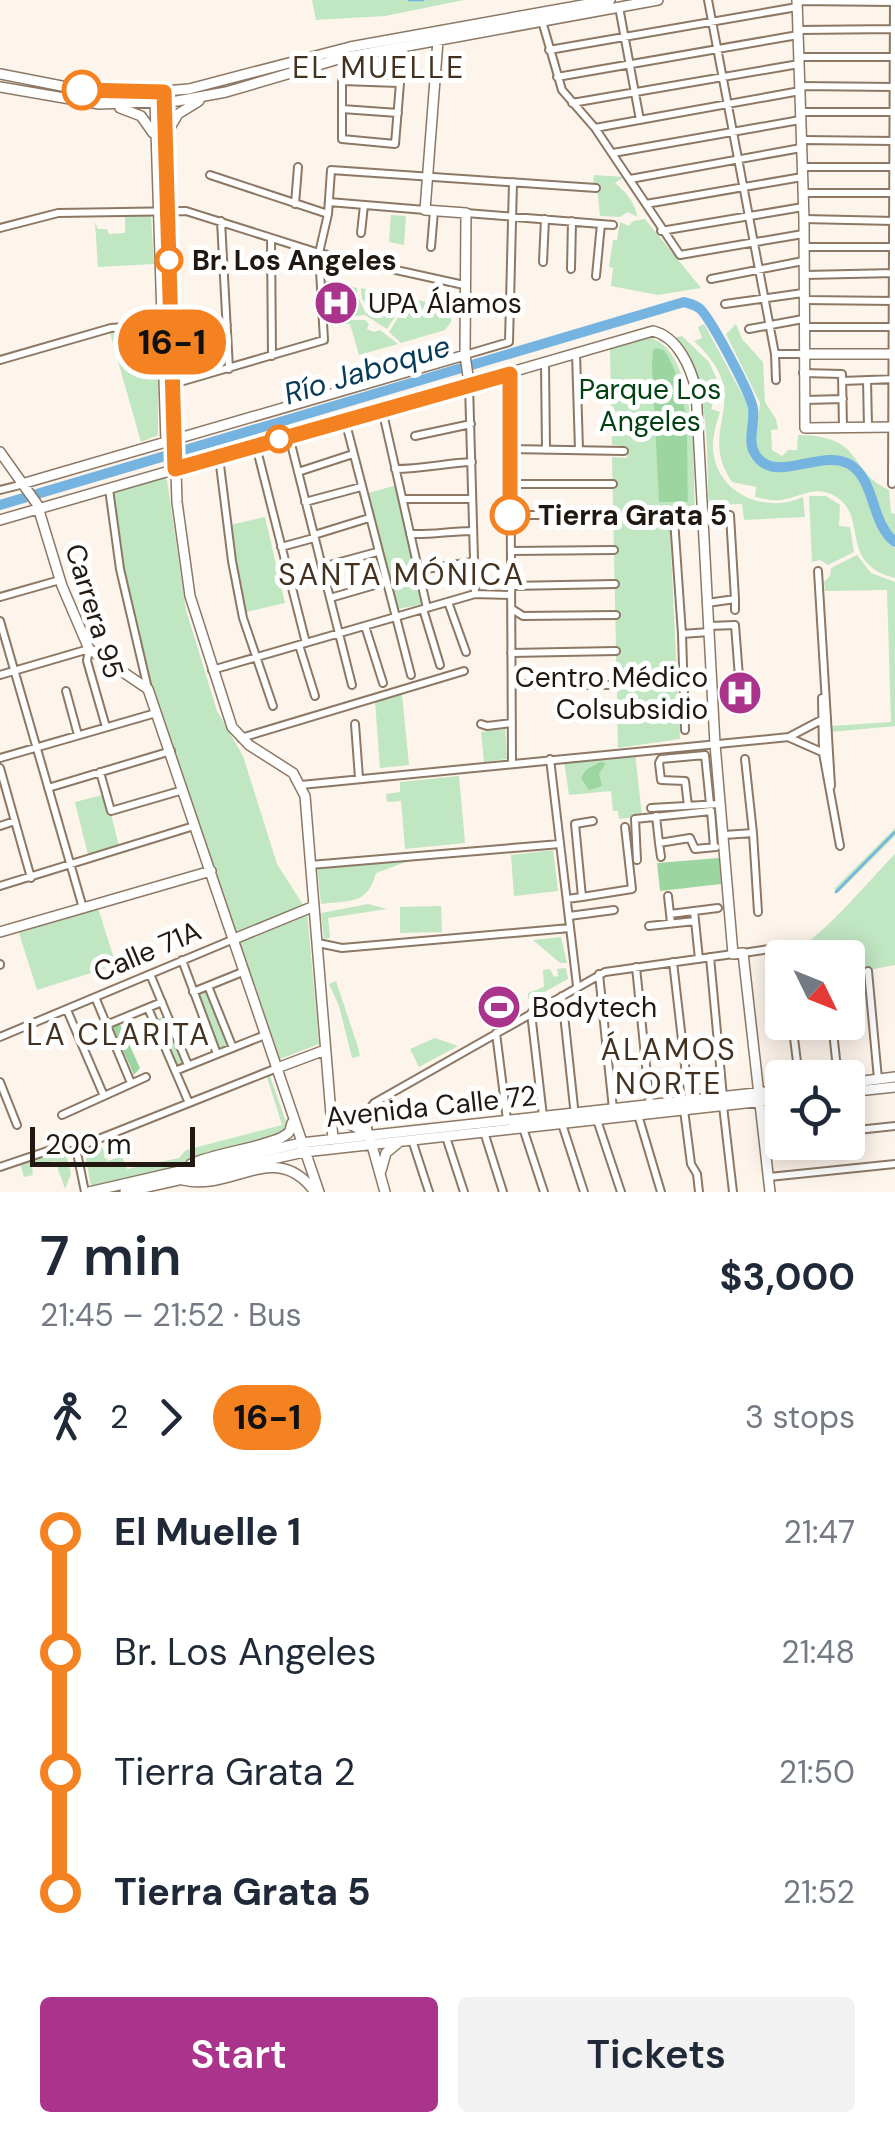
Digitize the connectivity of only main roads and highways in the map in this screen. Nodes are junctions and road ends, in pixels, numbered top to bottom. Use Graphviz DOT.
graph roads {
  1 [pos="658,0"];
  2 [pos="615,3"];
  3 [pos="797,3"];
  4 [pos="438,40"];
  5 [pos="0,74"];
  6 [pos="0,87"];
  7 [pos="210,96"];
  8 [pos="160,98"];
  9 [pos="98,104"];
  10 [pos="161,139"];
  11 [pos="163,210"];
  12 [pos="803,354"];
  13 [pos="894,354"];
  14 [pos="466,359"];
  15 [pos="469,382"];
  16 [pos="894,427"];
  17 [pos="172,443"];
  18 [pos="0,452"];
  19 [pos="175,468"];
  20 [pos="27,487"];
  21 [pos="38,506"];
  22 [pos="0,520"];
  23 [pos="211,871"];
  24 [pos="312,907"];
  25 [pos="0,932"];
  26 [pos="234,939"];
  27 [pos="326,1050"];
  28 [pos="277,1068"];
  29 [pos="895,1078"];
  30 [pos="865,1081"];
  31 [pos="895,1086"];
  32 [pos="865,1090"];
  33 [pos="765,1095"];
  34 [pos="759,1097"];
  35 [pos="765,1098"];
  36 [pos="686,1105"];
  37 [pos="330,1106"];
  38 [pos="292,1120"];
  39 [pos="334,1139"];
  40 [pos="370,1139"];
  41 [pos="400,1142"];
  42 [pos="303,1148"];
  43 [pos="170,1172"];
  44 [pos="380,1178"];
  45 [pos="180,1179"];
  46 [pos="87,1192"];
  47 [pos="125,1192"];
  48 [pos="317,1192"];
  49 [pos="385,1192"];
  50 [pos="770,1192"];
  1 -- 2 [label="main road"];
  2 -- 4 [label="main road"];
  2 -- 8 [label="main road"];
  3 -- 12 [label="main road"];
  4 -- 7 [label="main road"];
  4 -- 14 [label="main road"];
  5 -- 8 [label="main road"];
  6 -- 9 [label="main road"];
  7 -- 8 [label="main road"];
  7 -- 10 [label="main road"];
  8 -- 9 [label="main road"];
  8 -- 10 [label="main road"];
  9 -- 10 [label="main road"];
  10 -- 11 [label="main road"];
  11 -- 17 [label="main road"];
  11 -- 17 [label="main road"];
  12 -- 13 [label="main road"];
  12 -- 16 [label="main road"];
  14 -- 15 [label="main road"];
  14 -- 17 [label="main road"];
  15 -- 19 [label="main road"];
  15 -- 34 [label="main road"];
  17 -- 19 [label="main road"];
  17 -- 20 [label="main road"];
  18 -- 20 [label="main road, Carrera 95"];
  19 -- 21 [label="main road"];
  19 -- 24 [label="main road"];
  20 -- 21 [label="main road, Carrera 95"];
  21 -- 22 [label="main road"];
  21 -- 23 [label="main road, Carrera 95"];
  23 -- 25 [label="main road"];
  23 -- 26 [label="main road"];
  24 -- 26 [label="main road, Calle 71A"];
  24 -- 27 [label="main road"];
  26 -- 28 [label="main road"];
  27 -- 28 [label="main road"];
  27 -- 37 [label="main road"];
  28 -- 38 [label="main road"];
  29 -- 30 [label="main road"];
  31 -- 32 [label="main road"];
  33 -- 34 [label="main road, Avenida Calle 72"];
  34 -- 35 [label="main road, Avenida Calle 72"];
  34 -- 36 [label="main road, Avenida Calle 72"];
  34 -- 50 [label="main road"];
  36 -- 40 [label="main road, Avenida Calle 72"];
  36 -- 41 [label="main road, Avenida Calle 72"];
  37 -- 39 [label="main road"];
  37 -- 40 [label="main road"];
  38 -- 42 [label="main road"];
  38 -- 43 [label="main road"];
  39 -- 40 [label="main road, Avenida Calle 72"];
  39 -- 42 [label="main road, Avenida Calle 72"];
  40 -- 41 [label="main road, Avenida Calle 72"];
  40 -- 42 [label="main road, Avenida Calle 72"];
  40 -- 44 [label="main road"];
  41 -- 44 [label="main road"];
  42 -- 43 [label="main road, Avenida Calle 72"];
  42 -- 45 [label="main road, Avenida Calle 72"];
  42 -- 48 [label="main road"];
  43 -- 46 [label="main road, Avenida Calle 72"];
  44 -- 49 [label="main road"];
  45 -- 47 [label="main road, Avenida Calle 72"];
  45 -- 48 [label="main road"];
}
